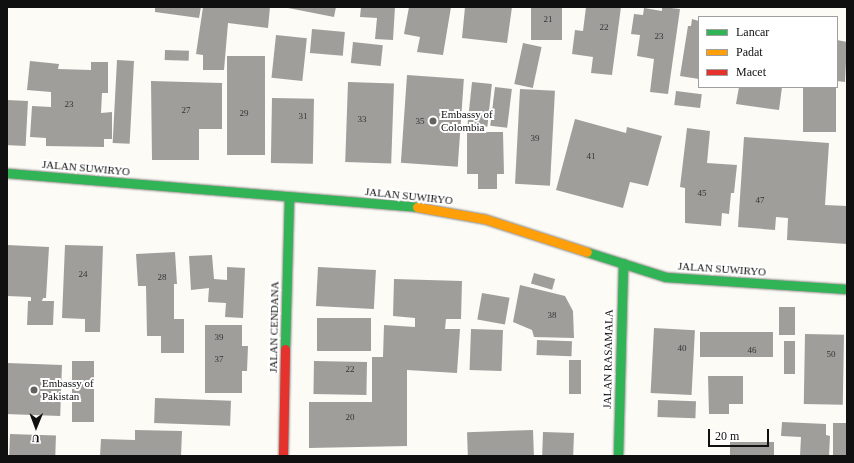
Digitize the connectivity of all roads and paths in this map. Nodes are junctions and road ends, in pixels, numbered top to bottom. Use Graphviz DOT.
graph roads {
  1 [pos="7,173"];
  2 [pos="289,198"];
  3 [pos="622,263"];
  4 [pos="847,289"];
  5 [pos="283,456"];
  6 [pos="618,456"];
  1 -- 2 [label="street, JALAN SUWIRYO"];
  2 -- 3 [label="street, JALAN SUWIRYO"];
  2 -- 5 [label="street, JALAN CENDANA"];
  3 -- 4 [label="street, JALAN SUWIRYO"];
  3 -- 6 [label="street, JALAN RASAMALA"];
}
